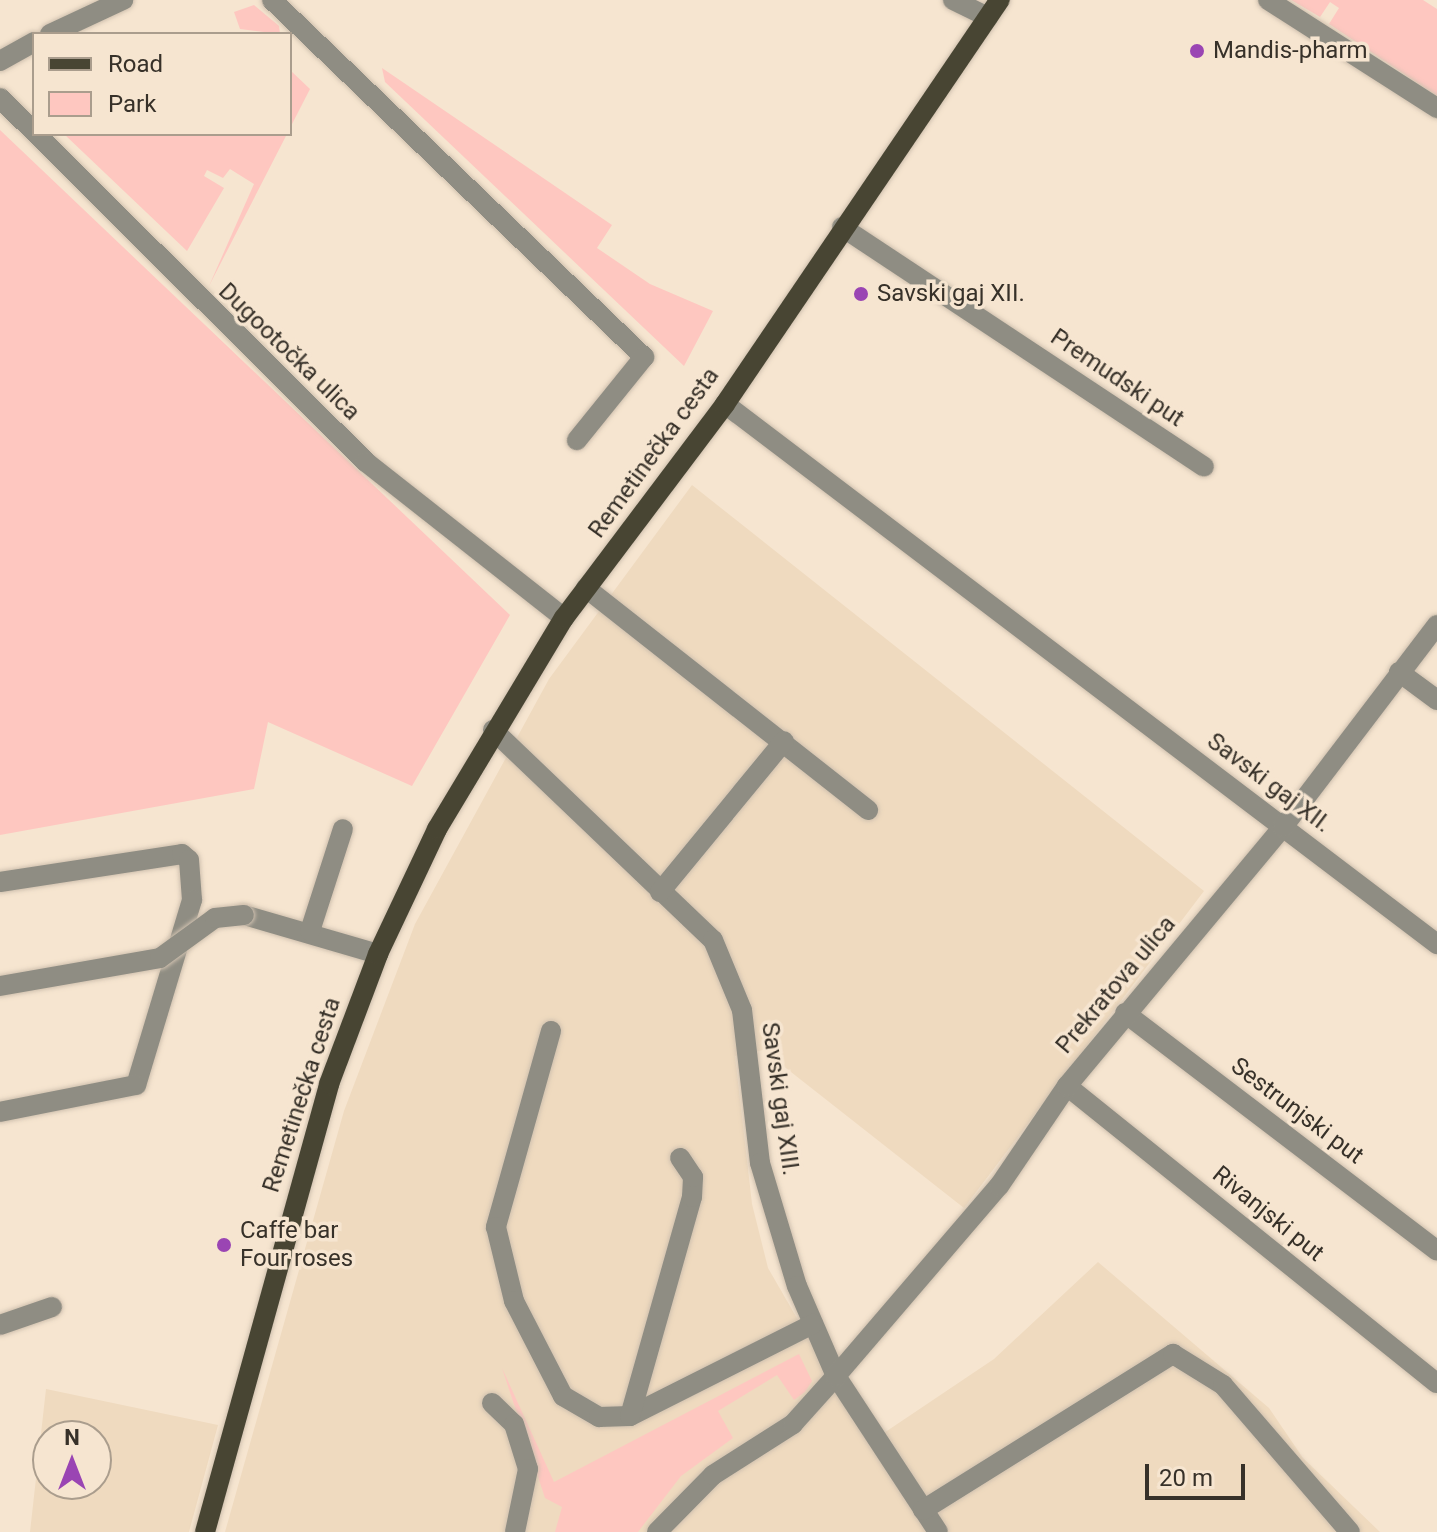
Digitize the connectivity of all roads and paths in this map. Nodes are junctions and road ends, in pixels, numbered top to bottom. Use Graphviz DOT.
graph roads {
  1 [pos="123,0"];
  2 [pos="272,0"];
  3 [pos="953,0"];
  4 [pos="1000,0"];
  5 [pos="1268,0"];
  6 [pos="988,17"];
  7 [pos="54,32"];
  8 [pos="32,43"];
  9 [pos="0,61"];
  10 [pos="0,98"];
  11 [pos="1437,108"];
  12 [pos="32,130"];
  13 [pos="38,136"];
  14 [pos="842,227"];
  15 [pos="725,404"];
  16 [pos="577,440"];
  17 [pos="1204,467"];
  18 [pos="586,588"];
  19 [pos="564,618"];
  20 [pos="1437,625"];
  21 [pos="1399,672"];
  22 [pos="1437,700"];
  23 [pos="493,730"];
  24 [pos="784,741"];
  25 [pos="868,810"];
  26 [pos="1283,827"];
  27 [pos="343,829"];
  28 [pos="0,882"];
  29 [pos="660,892"];
  30 [pos="310,931"];
  31 [pos="1437,944"];
  32 [pos="177,953"];
  33 [pos="378,954"];
  34 [pos="0,984"];
  35 [pos="1125,1013"];
  36 [pos="551,1031"];
  37 [pos="1067,1086"];
  38 [pos="0,1112"];
  39 [pos="680,1158"];
  40 [pos="1437,1251"];
  41 [pos="52,1307"];
  42 [pos="813,1324"];
  43 [pos="0,1325"];
  44 [pos="836,1376"];
  45 [pos="1437,1383"];
  46 [pos="492,1403"];
  47 [pos="630,1416"];
  48 [pos="923,1510"];
  49 [pos="205,1532"];
  50 [pos="515,1532"];
  51 [pos="657,1532"];
  52 [pos="938,1532"];
  53 [pos="1350,1532"];
  1 -- 7 [label="street"];
  2 -- 16 [label="street"];
  3 -- 6 [label="street"];
  4 -- 6 [label="main road, Remetinečka cesta"];
  5 -- 11 [label="street"];
  6 -- 14 [label="main road, Remetinečka cesta"];
  8 -- 9 [label="street"];
  10 -- 12 [label="street, Dugootočka ulica"];
  13 -- 19 [label="street, Dugootočka ulica"];
  14 -- 15 [label="main road, Remetinečka cesta"];
  14 -- 17 [label="street, Premudski put"];
  15 -- 18 [label="main road, Remetinečka cesta"];
  15 -- 26 [label="street, Savski gaj XII."];
  18 -- 19 [label="main road, Remetinečka cesta"];
  18 -- 24 [label="street"];
  19 -- 23 [label="main road, Remetinečka cesta"];
  20 -- 21 [label="street, Prekratova ulica"];
  21 -- 22 [label="street"];
  21 -- 26 [label="street, Prekratova ulica"];
  23 -- 29 [label="street, Savski gaj XIII."];
  23 -- 33 [label="main road, Remetinečka cesta"];
  24 -- 25 [label="street"];
  24 -- 29 [label="street"];
  26 -- 31 [label="street, Savski gaj XII."];
  26 -- 35 [label="street, Prekratova ulica"];
  27 -- 30 [label="street"];
  28 -- 32 [label="street"];
  29 -- 42 [label="street, Savski gaj XIII."];
  30 -- 33 [label="street"];
  30 -- 34 [label="street, bridge"];
  32 -- 34 [label="street"];
  32 -- 38 [label="street"];
  33 -- 49 [label="main road, Remetinečka cesta"];
  35 -- 37 [label="street, Prekratova ulica"];
  35 -- 40 [label="street, Sestrunjski put"];
  36 -- 47 [label="street"];
  37 -- 44 [label="street, Prekratova ulica"];
  37 -- 45 [label="street, Rivanjski put"];
  39 -- 47 [label="street"];
  41 -- 43 [label="street"];
  42 -- 44 [label="street, Savski gaj XIII."];
  42 -- 47 [label="street"];
  44 -- 48 [label="street, Savski gaj XIII."];
  44 -- 51 [label="street, Prekratova ulica"];
  46 -- 50 [label="street"];
  48 -- 52 [label="street, Savski gaj XIII."];
  48 -- 53 [label="street"];
}
